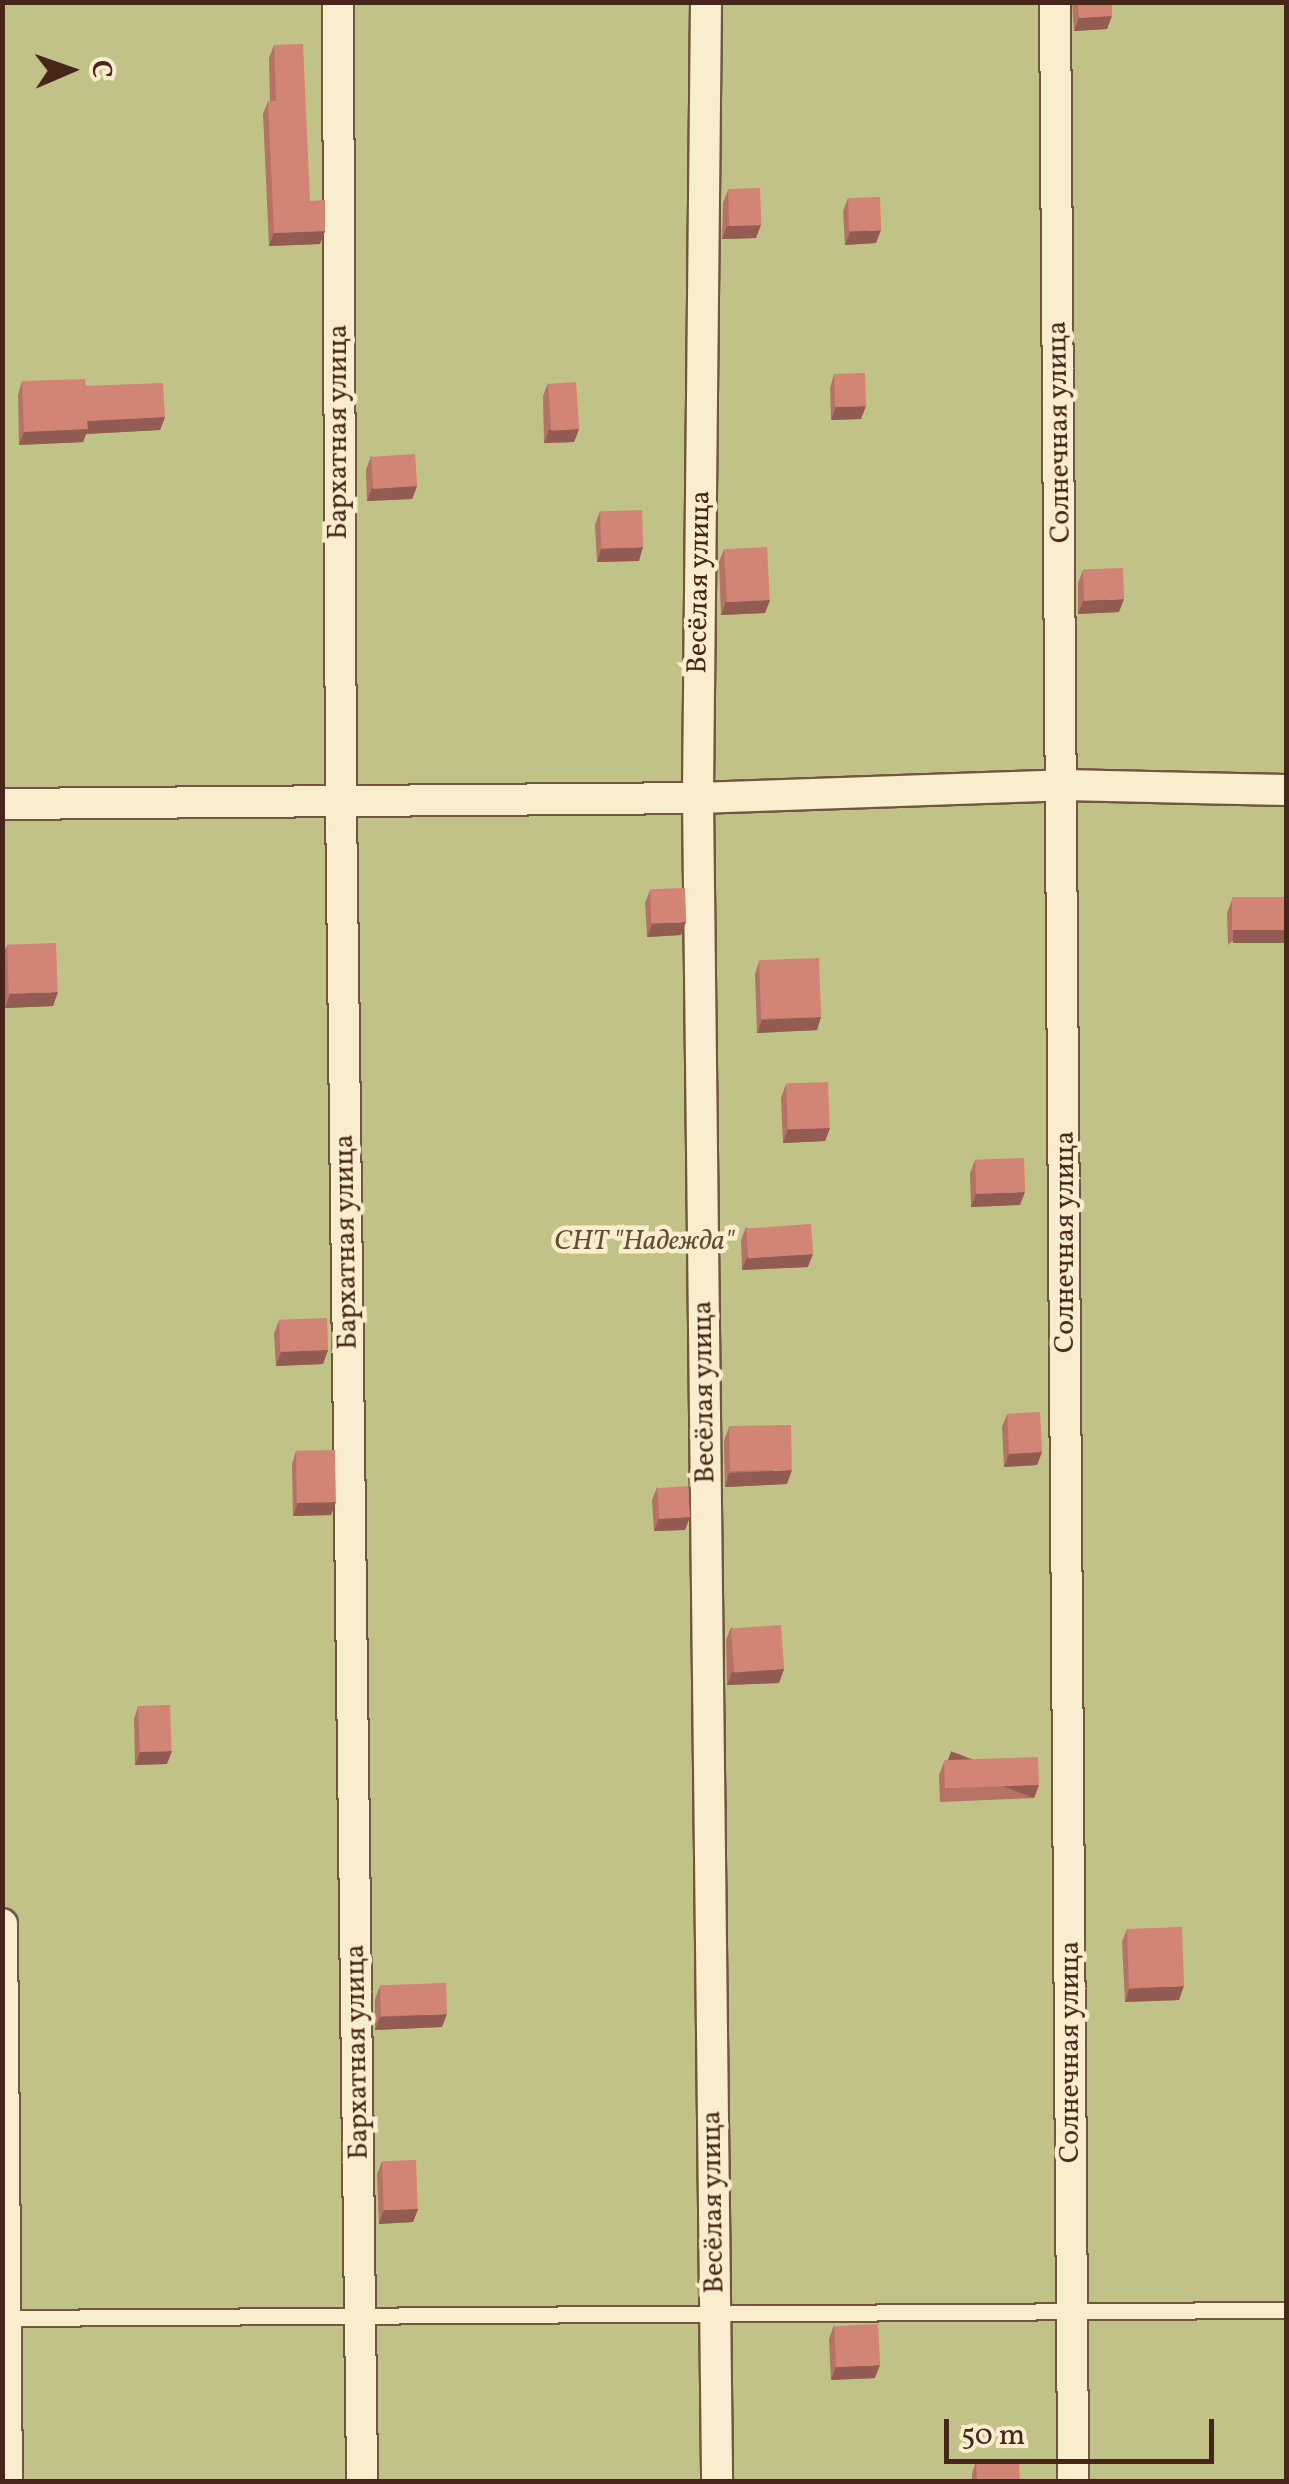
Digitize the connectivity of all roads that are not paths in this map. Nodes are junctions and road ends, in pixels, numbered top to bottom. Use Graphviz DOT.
graph roads {
  1 [pos="338,2"];
  2 [pos="706,2"];
  3 [pos="1055,2"];
  4 [pos="1064,785"];
  5 [pos="1286,790"];
  6 [pos="698,798"];
  7 [pos="341,803"];
  8 [pos="2,804"];
  9 [pos="2,1924"];
  10 [pos="1286,2310"];
  11 [pos="1072,2312"];
  12 [pos="716,2315"];
  13 [pos="362,2317"];
  14 [pos="6,2318"];
  15 [pos="7,2482"];
  16 [pos="362,2482"];
  17 [pos="717,2482"];
  18 [pos="1073,2482"];
  1 -- 7 [label="street, Бархатная улица"];
  2 -- 6 [label="street, Весёлая улица"];
  3 -- 4 [label="street, Солнечная улица"];
  4 -- 5 [label="street"];
  4 -- 6 [label="street"];
  4 -- 11 [label="street, Солнечная улица"];
  6 -- 7 [label="street"];
  6 -- 12 [label="street, Весёлая улица"];
  7 -- 8 [label="street"];
  7 -- 13 [label="street, Бархатная улица"];
  9 -- 14 [label="street"];
  10 -- 11 [label="lane"];
  11 -- 12 [label="lane"];
  11 -- 18 [label="street, Солнечная улица"];
  12 -- 13 [label="lane"];
  12 -- 17 [label="street, Весёлая улица"];
  13 -- 14 [label="lane"];
  13 -- 16 [label="street, Бархатная улица"];
  14 -- 15 [label="street"];
}
